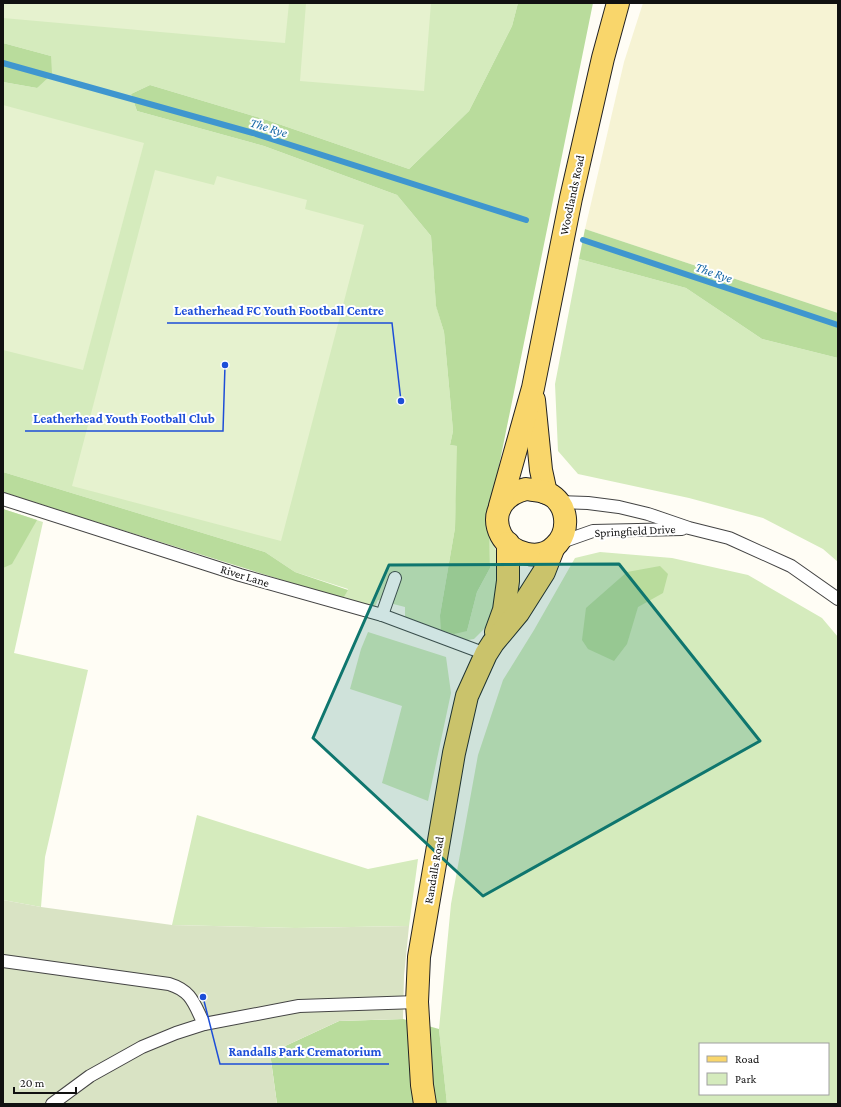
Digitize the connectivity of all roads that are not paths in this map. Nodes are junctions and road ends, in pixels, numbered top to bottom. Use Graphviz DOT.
graph roads {
  1 [pos="618,3"];
  2 [pos="533,388"];
  3 [pos="552,497"];
  4 [pos="3,499"];
  5 [pos="500,506"];
  6 [pos="689,528"];
  7 [pos="508,544"];
  8 [pos="556,546"];
  9 [pos="395,578"];
  10 [pos="838,599"];
  11 [pos="382,615"];
  12 [pos="489,649"];
  13 [pos="3,962"];
  14 [pos="417,1002"];
  15 [pos="204,1024"];
  16 [pos="52,1104"];
  17 [pos="425,1104"];
  1 -- 2 [label="main road, Woodlands Road"];
  2 -- 3 [label="main road, Woodlands Road"];
  2 -- 5 [label="main road, Woodlands Road"];
  3 -- 5 [label="main road"];
  3 -- 6 [label="lane, Springfield Drive"];
  3 -- 8 [label="main road"];
  4 -- 11 [label="lane, River Lane"];
  5 -- 7 [label="main road"];
  6 -- 8 [label="lane, Springfield Drive"];
  6 -- 10 [label="lane, Springfield Drive"];
  7 -- 8 [label="main road"];
  7 -- 12 [label="main road"];
  8 -- 12 [label="main road"];
  9 -- 11 [label="lane"];
  11 -- 12 [label="lane, River Lane"];
  12 -- 14 [label="main road, Randalls Road"];
  13 -- 15 [label="lane"];
  14 -- 15 [label="lane"];
  14 -- 17 [label="main road, Randalls Road"];
  15 -- 16 [label="lane"];
}
